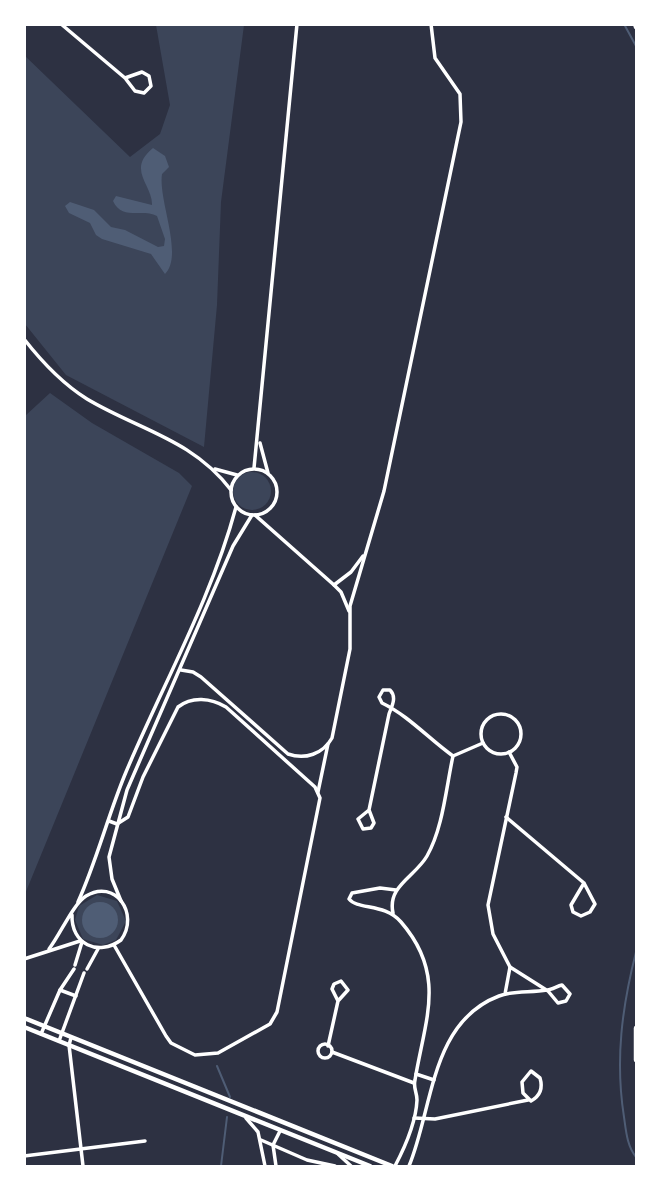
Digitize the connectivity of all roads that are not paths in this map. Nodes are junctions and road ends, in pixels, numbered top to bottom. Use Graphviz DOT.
graph roads {
  1 [pos="61,24"];
  2 [pos="297,24"];
  3 [pos="431,24"];
  4 [pos="125,78"];
  5 [pos="24,340"];
  6 [pos="258,434"];
  7 [pos="213,468"];
  8 [pos="254,468"];
  9 [pos="268,474"];
  10 [pos="237,475"];
  11 [pos="231,490"];
  12 [pos="236,507"];
  13 [pos="253,515"];
  14 [pos="368,548"];
  15 [pos="210,583"];
  16 [pos="217,585"];
  17 [pos="334,585"];
  18 [pos="350,615"];
  19 [pos="181,670"];
  20 [pos="168,680"];
  21 [pos="175,683"];
  22 [pos="392,708"];
  23 [pos="483,743"];
  24 [pos="328,744"];
  25 [pos="509,752"];
  26 [pos="453,756"];
  27 [pos="125,773"];
  28 [pos="132,776"];
  29 [pos="318,793"];
  30 [pos="369,810"];
  31 [pos="506,817"];
  32 [pos="109,821"];
  33 [pos="117,824"];
  34 [pos="584,883"];
  35 [pos="396,890"];
  36 [pos="121,901"];
  37 [pos="78,902"];
  38 [pos="72,915"];
  39 [pos="394,915"];
  40 [pos="81,941"];
  41 [pos="114,945"];
  42 [pos="49,949"];
  43 [pos="98,949"];
  44 [pos="24,958"];
  45 [pos="510,967"];
  46 [pos="71,975"];
  47 [pos="82,979"];
  48 [pos="60,990"];
  49 [pos="548,990"];
  50 [pos="505,994"];
  51 [pos="76,996"];
  52 [pos="338,1001"];
  53 [pos="24,1018"];
  54 [pos="44,1026"];
  55 [pos="24,1027"];
  56 [pos="636,1028"];
  57 [pos="41,1034"];
  58 [pos="62,1034"];
  59 [pos="71,1038"];
  60 [pos="59,1041"];
  61 [pos="69,1045"];
  62 [pos="328,1046"];
  63 [pos="332,1052"];
  64 [pos="636,1060"];
  65 [pos="416,1074"];
  66 [pos="434,1080"];
  67 [pos="414,1083"];
  68 [pos="417,1099"];
  69 [pos="528,1100"];
  70 [pos="427,1101"];
  71 [pos="244,1116"];
  72 [pos="413,1118"];
  73 [pos="422,1119"];
  74 [pos="280,1130"];
  75 [pos="261,1140"];
  76 [pos="145,1141"];
  77 [pos="273,1145"];
  78 [pos="81,1149"];
  79 [pos="336,1153"];
  80 [pos="24,1156"];
  81 [pos="83,1167"];
  82 [pos="265,1167"];
  83 [pos="276,1167"];
  84 [pos="335,1167"];
  85 [pos="351,1167"];
  86 [pos="370,1167"];
  87 [pos="394,1167"];
  88 [pos="409,1167"];
  1 -- 4 [label="street"];
  2 -- 6 [label="street"];
  3 -- 14 [label="street"];
  4 -- 4 [label="street"];
  5 -- 7 [label="street"];
  6 -- 8 [label="street"];
  6 -- 9 [label="street"];
  7 -- 10 [label="street"];
  7 -- 11 [label="street"];
  8 -- 9 [label="street"];
  8 -- 10 [label="street"];
  9 -- 13 [label="street"];
  10 -- 11 [label="street"];
  11 -- 12 [label="street"];
  12 -- 13 [label="street"];
  12 -- 15 [label="street"];
  13 -- 16 [label="street"];
  13 -- 17 [label="street"];
  14 -- 17 [label="street"];
  14 -- 18 [label="street"];
  15 -- 16 [label="street"];
  15 -- 20 [label="street"];
  16 -- 19 [label="street"];
  17 -- 18 [label="street"];
  18 -- 24 [label="street"];
  19 -- 21 [label="street"];
  19 -- 24 [label="street"];
  20 -- 21 [label="street"];
  20 -- 27 [label="street"];
  21 -- 28 [label="street"];
  22 -- 22 [label="street"];
  22 -- 26 [label="street"];
  22 -- 30 [label="street"];
  23 -- 25 [label="street"];
  23 -- 25 [label="street"];
  23 -- 26 [label="street"];
  24 -- 29 [label="street"];
  25 -- 31 [label="street"];
  26 -- 35 [label="street"];
  27 -- 28 [label="street"];
  27 -- 32 [label="street"];
  28 -- 33 [label="street"];
  29 -- 33 [label="street"];
  29 -- 41 [label="street"];
  30 -- 30 [label="street"];
  31 -- 34 [label="street"];
  31 -- 45 [label="street"];
  32 -- 33 [label="street"];
  32 -- 37 [label="street"];
  33 -- 36 [label="street"];
  34 -- 34 [label="street"];
  35 -- 39 [label="street"];
  35 -- 39 [label="street"];
  36 -- 37 [label="street"];
  36 -- 41 [label="street"];
  37 -- 38 [label="street"];
  38 -- 40 [label="street"];
  38 -- 42 [label="street"];
  39 -- 65 [label="street"];
  40 -- 42 [label="street"];
  40 -- 43 [label="street"];
  40 -- 46 [label="street"];
  41 -- 43 [label="street"];
  42 -- 44 [label="street"];
  43 -- 47 [label="street"];
  45 -- 49 [label="street"];
  45 -- 50 [label="street"];
  46 -- 47 [label="street"];
  46 -- 48 [label="street"];
  47 -- 51 [label="street"];
  48 -- 51 [label="street"];
  48 -- 54 [label="street"];
  49 -- 49 [label="street"];
  49 -- 50 [label="street"];
  50 -- 66 [label="street"];
  51 -- 58 [label="street"];
  52 -- 52 [label="street"];
  52 -- 62 [label="street"];
  53 -- 54 [label="main road"];
  54 -- 57 [label="street"];
  54 -- 58 [label="main road"];
  55 -- 57 [label="main road"];
  56 -- 64 [label="main road"];
  57 -- 60 [label="main road"];
  58 -- 59 [label="main road"];
  58 -- 60 [label="street"];
  59 -- 61 [label="street"];
  59 -- 87 [label="main road"];
  60 -- 61 [label="main road"];
  61 -- 71 [label="main road"];
  61 -- 78 [label="street"];
  62 -- 63 [label="street"];
  62 -- 63 [label="street"];
  63 -- 67 [label="street"];
  65 -- 66 [label="street"];
  65 -- 67 [label="street"];
  66 -- 70 [label="street"];
  67 -- 68 [label="street"];
  68 -- 70 [label="street"];
  68 -- 72 [label="street"];
  69 -- 69 [label="street"];
  69 -- 73 [label="street"];
  70 -- 73 [label="street"];
  71 -- 74 [label="main road"];
  71 -- 75 [label="street"];
  72 -- 73 [label="street"];
  72 -- 87 [label="street"];
  73 -- 88 [label="street"];
  74 -- 77 [label="street"];
  74 -- 79 [label="main road"];
  75 -- 77 [label="street"];
  75 -- 82 [label="street"];
  76 -- 78 [label="street"];
  77 -- 83 [label="street"];
  77 -- 84 [label="street"];
  78 -- 80 [label="street"];
  78 -- 81 [label="street"];
  79 -- 85 [label="street"];
  79 -- 86 [label="main road"];
}
